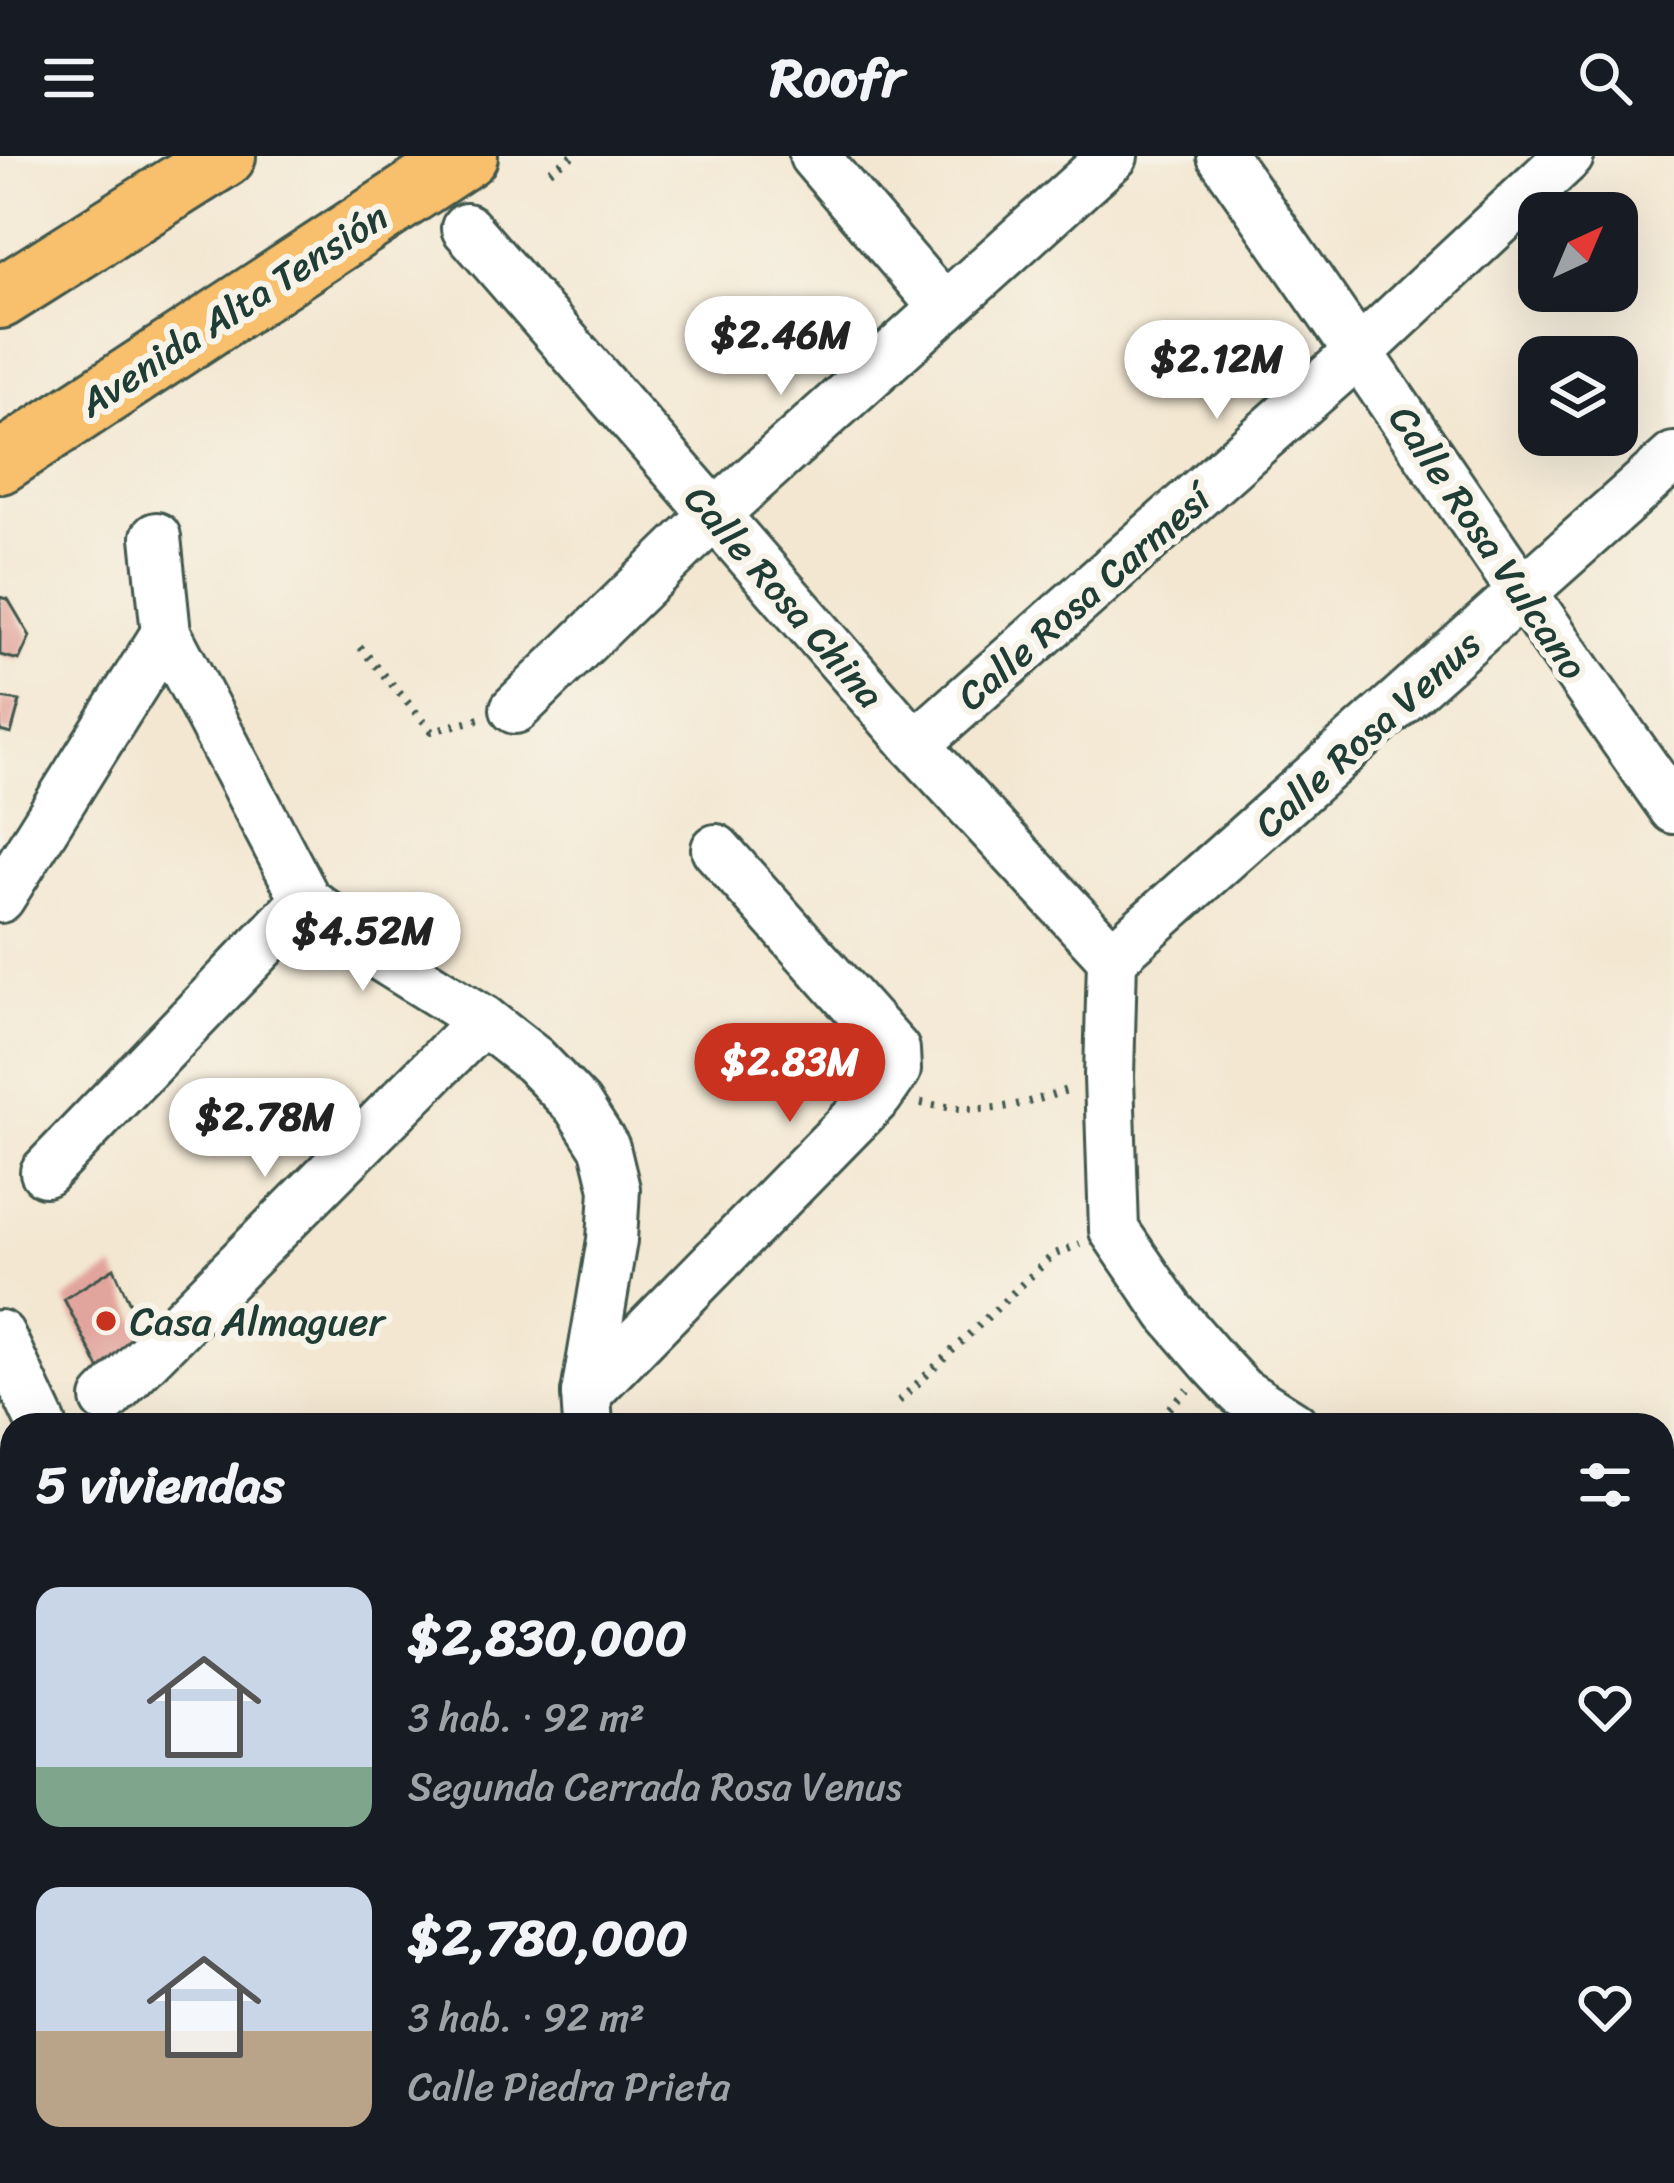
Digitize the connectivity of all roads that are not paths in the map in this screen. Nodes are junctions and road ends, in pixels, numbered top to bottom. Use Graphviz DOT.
graph roads {
  1 [pos="225,156"];
  2 [pos="467,156"];
  3 [pos="814,156"];
  4 [pos="1113,156"];
  5 [pos="1222,156"];
  6 [pos="1569,156"];
  7 [pos="466,228"];
  8 [pos="0,298"];
  9 [pos="944,308"];
  10 [pos="1360,351"];
  11 [pos="1674,457"];
  12 [pos="0,464"];
  13 [pos="714,515"];
  14 [pos="156,537"];
  15 [pos="1521,596"];
  16 [pos="166,633"];
  17 [pos="515,709"];
  18 [pos="915,745"];
  19 [pos="1674,809"];
  20 [pos="716,850"];
  21 [pos="0,898"];
  22 [pos="306,900"];
  23 [pos="1112,958"];
  24 [pos="483,1020"];
  25 [pos="45,1172"];
  26 [pos="0,1335"];
  27 [pos="106,1399"];
  28 [pos="587,1410"];
  29 [pos="36,1413"];
  30 [pos="1274,1413"];
  1 -- 8 [label="main road"];
  2 -- 12 [label="main road, Avenida Alta Tensión"];
  3 -- 9 [label="street"];
  4 -- 9 [label="street"];
  5 -- 10 [label="street, Calle Rosa Vulcano"];
  6 -- 10 [label="street, Calle Rosa Carmesí"];
  7 -- 13 [label="street, Calle Rosa China"];
  9 -- 13 [label="street"];
  10 -- 15 [label="street, Calle Rosa Vulcano"];
  10 -- 18 [label="street, Calle Rosa Carmesí"];
  11 -- 15 [label="street, Calle Rosa Venus"];
  13 -- 17 [label="street"];
  13 -- 18 [label="street, Calle Rosa China"];
  14 -- 16 [label="street"];
  15 -- 19 [label="street, Calle Rosa Vulcano"];
  15 -- 23 [label="street, Calle Rosa Venus"];
  16 -- 21 [label="street"];
  16 -- 22 [label="street"];
  18 -- 23 [label="street, Calle Rosa China"];
  20 -- 28 [label="street"];
  22 -- 24 [label="street"];
  22 -- 25 [label="street"];
  23 -- 30 [label="street"];
  24 -- 27 [label="street"];
  24 -- 28 [label="street"];
  26 -- 29 [label="street"];
}
